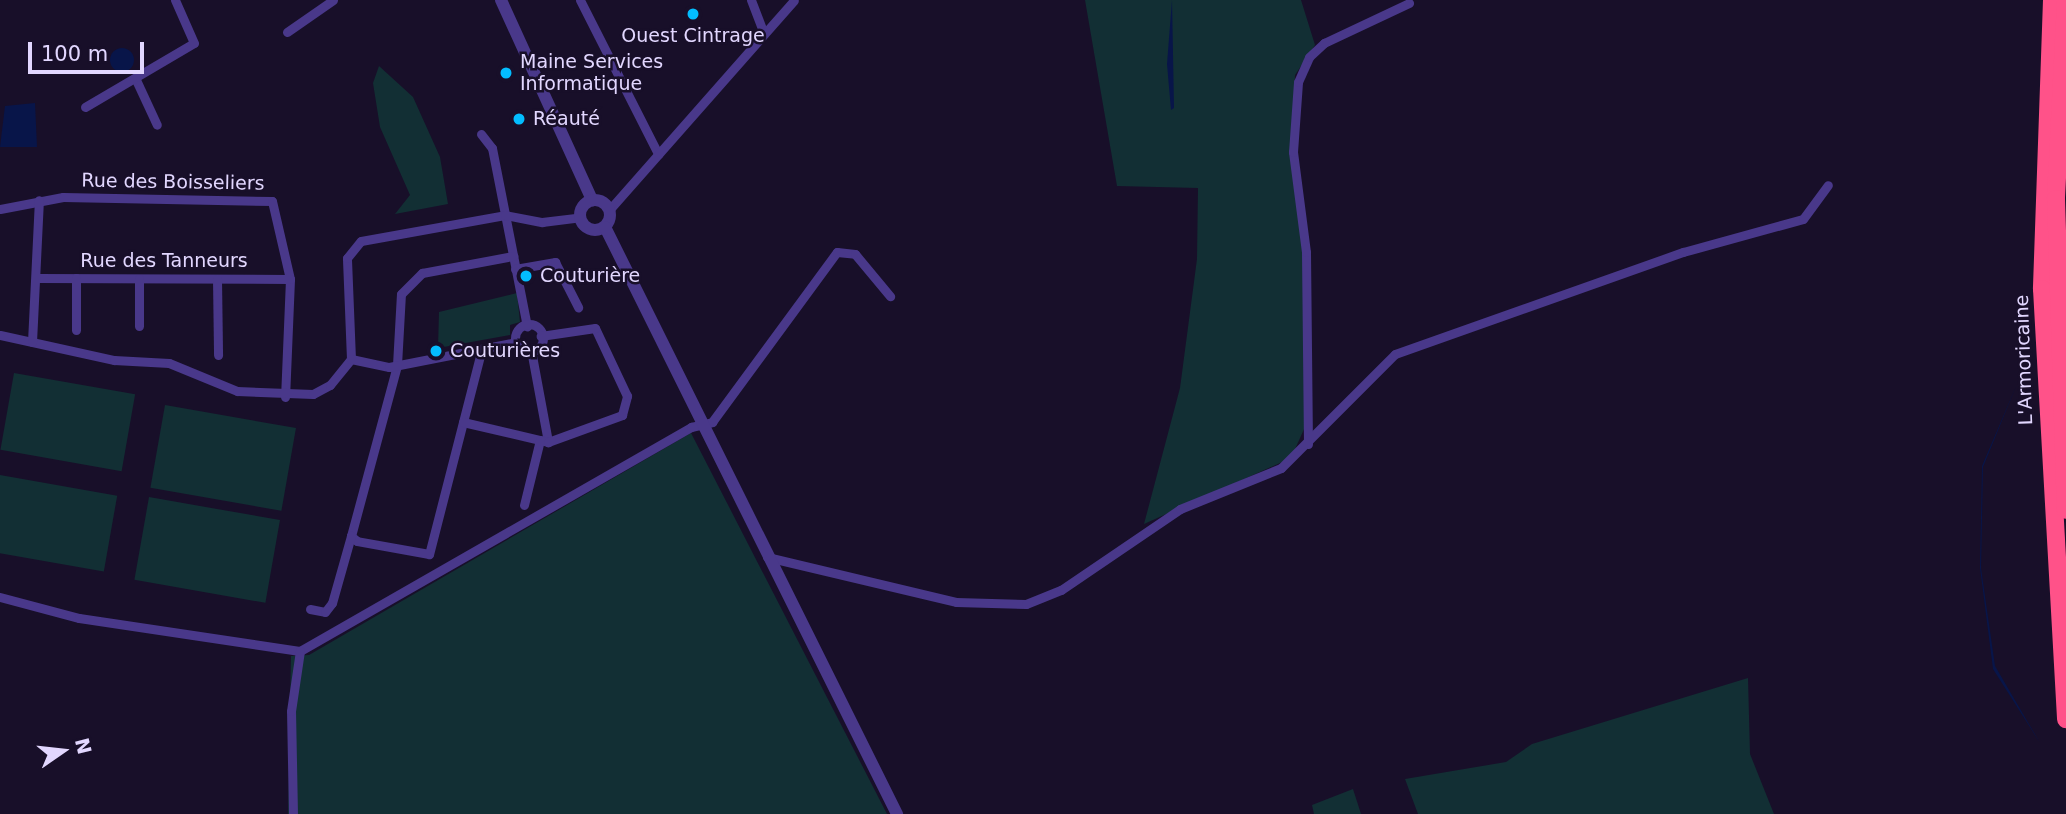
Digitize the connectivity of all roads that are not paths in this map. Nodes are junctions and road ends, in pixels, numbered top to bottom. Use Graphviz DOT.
graph roads {
  1 [pos="175,0"];
  2 [pos="333,0"];
  3 [pos="501,0"];
  4 [pos="580,0"];
  5 [pos="751,0"];
  6 [pos="794,0"];
  7 [pos="2052,0"];
  8 [pos="2066,0"];
  9 [pos="1409,3"];
  10 [pos="287,32"];
  11 [pos="763,32"];
  12 [pos="136,82"];
  13 [pos="85,107"];
  14 [pos="157,125"];
  15 [pos="481,134"];
  16 [pos="658,154"];
  17 [pos="1828,184"];
  18 [pos="39,200"];
  19 [pos="592,200"];
  20 [pos="0,209"];
  21 [pos="610,209"];
  22 [pos="505,215"];
  23 [pos="580,218"];
  24 [pos="605,227"];
  25 [pos="513,256"];
  26 [pos="515,269"];
  27 [pos="37,278"];
  28 [pos="76,278"];
  29 [pos="139,279"];
  30 [pos="217,279"];
  31 [pos="290,279"];
  32 [pos="890,296"];
  33 [pos="578,307"];
  34 [pos="139,326"];
  35 [pos="527,327"];
  36 [pos="76,330"];
  37 [pos="0,335"];
  38 [pos="541,336"];
  39 [pos="32,342"];
  40 [pos="517,342"];
  41 [pos="482,348"];
  42 [pos="531,350"];
  43 [pos="218,355"];
  44 [pos="351,359"];
  45 [pos="397,365"];
  46 [pos="285,397"];
  47 [pos="463,422"];
  48 [pos="704,425"];
  49 [pos="544,441"];
  50 [pos="1308,444"];
  51 [pos="524,505"];
  52 [pos="2066,510"];
  53 [pos="351,536"];
  54 [pos="767,557"];
  55 [pos="0,597"];
  56 [pos="310,609"];
  57 [pos="300,651"];
  58 [pos="2066,719"];
  59 [pos="293,814"];
  60 [pos="897,814"];
  1 -- 12 [label="street"];
  2 -- 10 [label="street"];
  3 -- 19 [label="street"];
  4 -- 16 [label="street"];
  5 -- 11 [label="street"];
  6 -- 11 [label="street"];
  7 -- 58 [label="highway, L'Armoricaine"];
  8 -- 52 [label="highway, L'Armoricaine"];
  9 -- 50 [label="street"];
  11 -- 16 [label="street"];
  12 -- 13 [label="street"];
  12 -- 14 [label="street"];
  15 -- 22 [label="street"];
  16 -- 21 [label="street"];
  17 -- 50 [label="street"];
  18 -- 20 [label="street, Rue des Boisseliers"];
  18 -- 27 [label="street"];
  18 -- 31 [label="street, Rue des Boisseliers"];
  19 -- 21 [label="street"];
  19 -- 23 [label="street"];
  21 -- 24 [label="street"];
  22 -- 23 [label="street"];
  22 -- 25 [label="street"];
  22 -- 44 [label="street"];
  23 -- 24 [label="street"];
  24 -- 48 [label="street"];
  25 -- 26 [label="street"];
  25 -- 45 [label="street"];
  26 -- 33 [label="street"];
  26 -- 35 [label="street"];
  27 -- 28 [label="street, Rue des Tanneurs"];
  27 -- 39 [label="street"];
  28 -- 29 [label="street, Rue des Tanneurs"];
  28 -- 36 [label="street"];
  29 -- 30 [label="street, Rue des Tanneurs"];
  29 -- 34 [label="street"];
  30 -- 31 [label="street, Rue des Tanneurs"];
  30 -- 43 [label="street"];
  31 -- 46 [label="street, Rue des Boisseliers"];
  32 -- 48 [label="street"];
  35 -- 38 [label="street"];
  35 -- 40 [label="street"];
  37 -- 39 [label="street"];
  38 -- 42 [label="street"];
  38 -- 49 [label="street"];
  39 -- 46 [label="street"];
  40 -- 41 [label="street"];
  40 -- 42 [label="street"];
  41 -- 45 [label="street"];
  41 -- 47 [label="street"];
  42 -- 49 [label="street"];
  44 -- 45 [label="street"];
  44 -- 46 [label="street"];
  45 -- 53 [label="street"];
  47 -- 49 [label="street"];
  47 -- 53 [label="street"];
  48 -- 54 [label="street"];
  48 -- 57 [label="street"];
  49 -- 51 [label="street"];
  50 -- 54 [label="street"];
  53 -- 56 [label="street"];
  54 -- 60 [label="street"];
  55 -- 57 [label="street"];
  57 -- 59 [label="street"];
}
